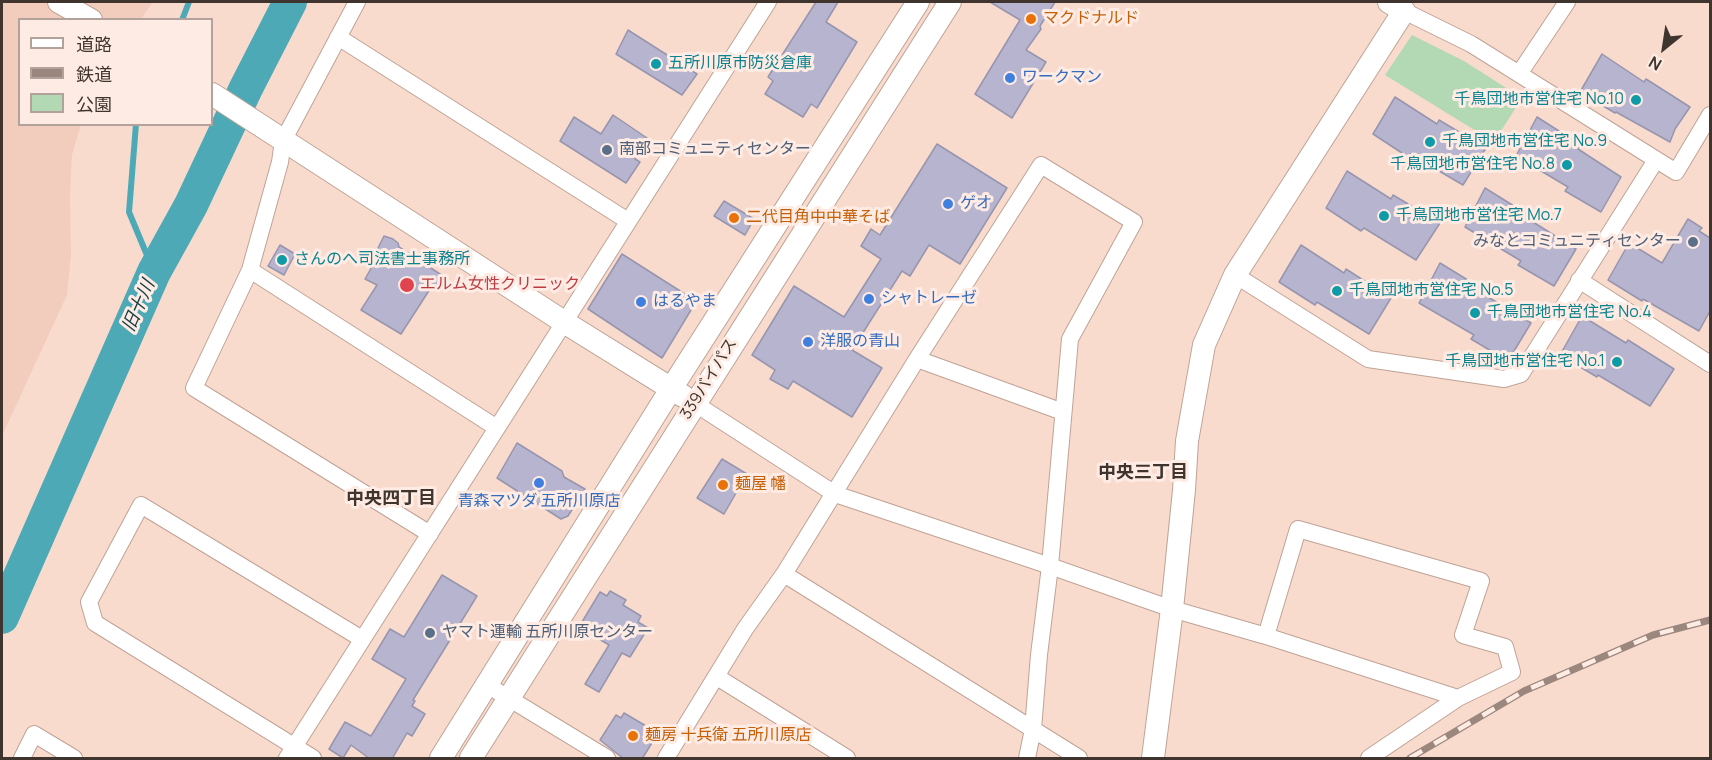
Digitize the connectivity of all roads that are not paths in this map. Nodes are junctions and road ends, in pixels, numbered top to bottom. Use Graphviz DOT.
graph roads {
  1 [pos="59,2"];
  2 [pos="357,2"];
  3 [pos="768,2"];
  4 [pos="918,2"];
  5 [pos="950,2"];
  6 [pos="1567,2"];
  7 [pos="1397,6"];
  8 [pos="87,18"];
  9 [pos="338,37"];
  10 [pos="1519,74"];
  11 [pos="213,95"];
  12 [pos="1710,115"];
  13 [pos="277,137"];
  14 [pos="1656,160"];
  15 [pos="628,220"];
  16 [pos="250,270"];
  17 [pos="1235,275"];
  18 [pos="1579,280"];
  19 [pos="564,322"];
  20 [pos="917,359"];
  21 [pos="1710,364"];
  22 [pos="671,389"];
  23 [pos="694,403"];
  24 [pos="1063,412"];
  25 [pos="497,428"];
  26 [pos="835,494"];
  27 [pos="430,534"];
  28 [pos="1050,566"];
  29 [pos="784,574"];
  30 [pos="1172,609"];
  31 [pos="1266,636"];
  32 [pos="362,639"];
  33 [pos="717,677"];
  34 [pos="487,685"];
  35 [pos="1458,698"];
  36 [pos="509,699"];
  37 [pos="1033,729"];
  38 [pos="290,753"];
  39 [pos="597,756"];
  40 [pos="22,759"];
  41 [pos="74,759"];
  42 [pos="313,759"];
  43 [pos="441,759"];
  44 [pos="471,759"];
  45 [pos="666,759"];
  46 [pos="847,759"];
  47 [pos="1027,759"];
  48 [pos="1079,759"];
  49 [pos="1153,759"];
  50 [pos="1369,759"];
  1 -- 8 [label="street"];
  2 -- 9 [label="street"];
  3 -- 15 [label="street"];
  4 -- 22 [label="street"];
  5 -- 23 [label="street, 339バイパス"];
  6 -- 10 [label="street"];
  7 -- 10 [label="street"];
  7 -- 17 [label="street"];
  9 -- 13 [label="street"];
  9 -- 15 [label="street"];
  10 -- 14 [label="street"];
  11 -- 13 [label="street"];
  12 -- 14 [label="street"];
  13 -- 16 [label="street"];
  13 -- 19 [label="street"];
  14 -- 18 [label="street"];
  15 -- 19 [label="street"];
  16 -- 25 [label="street"];
  16 -- 27 [label="street"];
  17 -- 18 [label="street"];
  17 -- 30 [label="street"];
  18 -- 21 [label="street"];
  19 -- 22 [label="street"];
  19 -- 25 [label="street"];
  20 -- 24 [label="street"];
  20 -- 24 [label="street"];
  20 -- 26 [label="street"];
  22 -- 23 [label="street"];
  22 -- 34 [label="street"];
  23 -- 26 [label="street"];
  23 -- 36 [label="street, 339バイパス"];
  24 -- 28 [label="street"];
  25 -- 27 [label="street"];
  26 -- 28 [label="street"];
  26 -- 29 [label="street"];
  27 -- 32 [label="street"];
  28 -- 30 [label="street"];
  28 -- 37 [label="street"];
  29 -- 33 [label="street"];
  29 -- 37 [label="street"];
  30 -- 31 [label="street"];
  30 -- 49 [label="street"];
  31 -- 35 [label="street"];
  31 -- 35 [label="street"];
  32 -- 38 [label="street"];
  32 -- 38 [label="street"];
  33 -- 45 [label="street"];
  33 -- 46 [label="street"];
  34 -- 36 [label="street"];
  34 -- 43 [label="street"];
  35 -- 50 [label="street"];
  36 -- 39 [label="street"];
  36 -- 44 [label="street, 339バイパス"];
  37 -- 47 [label="street"];
  37 -- 48 [label="street"];
  38 -- 42 [label="street"];
  40 -- 41 [label="street"];
}
